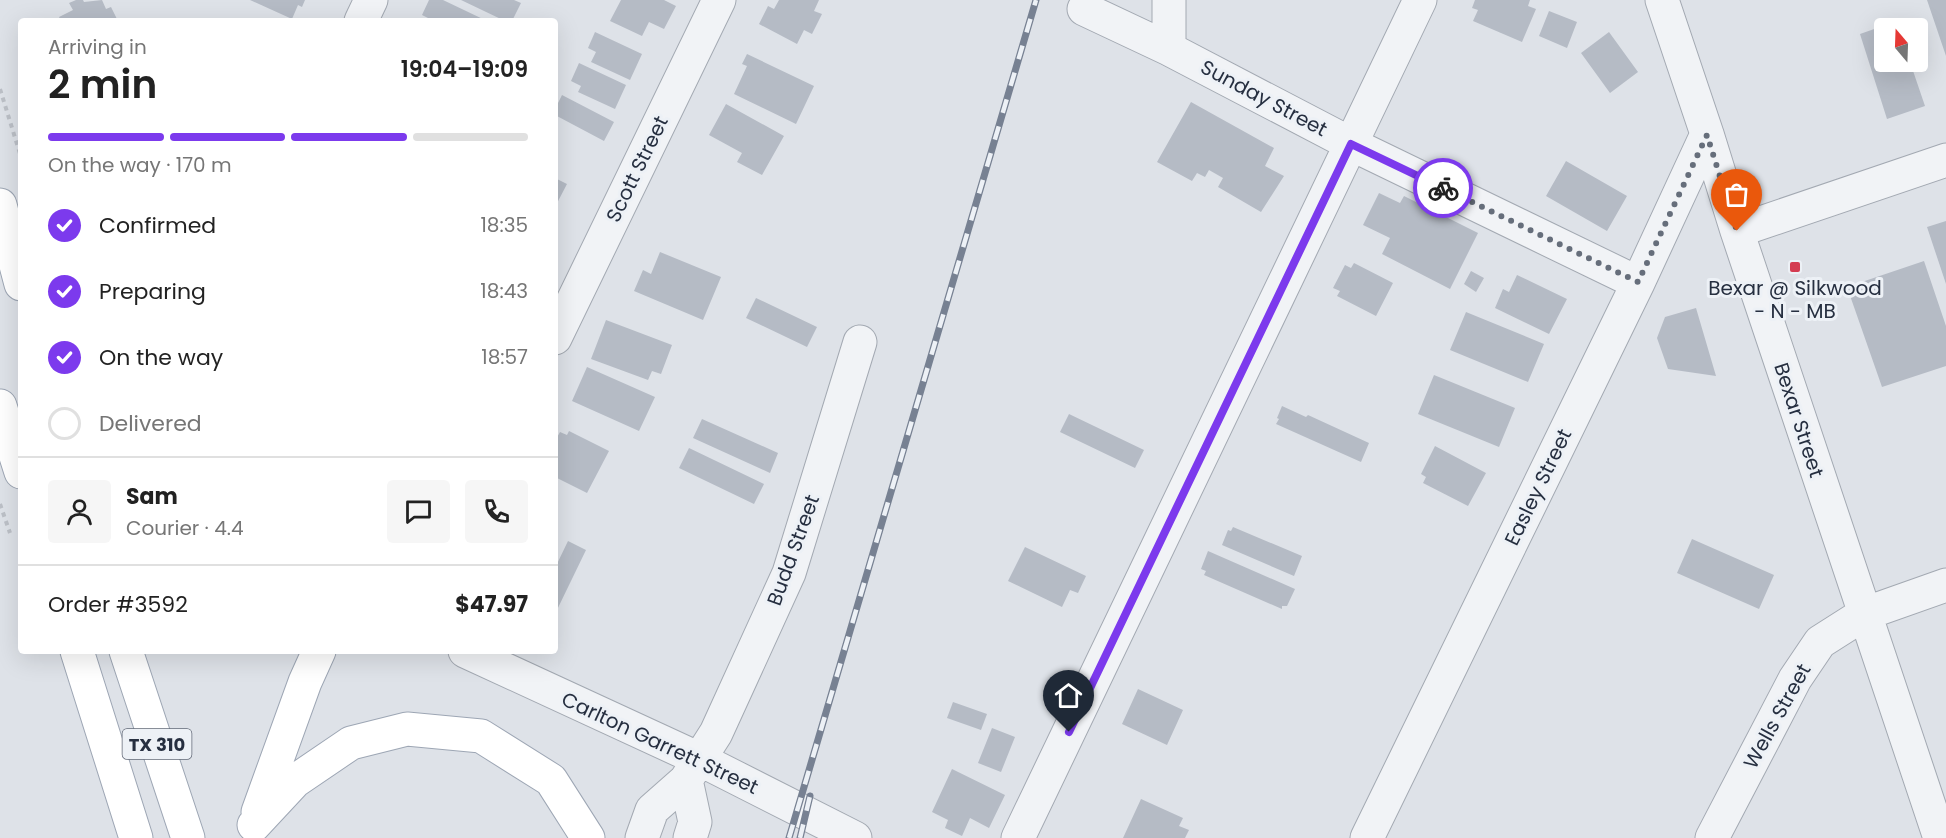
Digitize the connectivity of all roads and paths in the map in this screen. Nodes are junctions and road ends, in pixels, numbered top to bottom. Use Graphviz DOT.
graph roads {
  1 [pos="371,0"];
  2 [pos="719,0"];
  3 [pos="1169,0"];
  4 [pos="1420,0"];
  5 [pos="1662,0"];
  6 [pos="1084,9"];
  7 [pos="362,18"];
  8 [pos="1169,49"];
  9 [pos="0,89"];
  10 [pos="1707,135"];
  11 [pos="1351,144"];
  12 [pos="18,147"];
  13 [pos="1946,160"];
  14 [pos="0,205"];
  15 [pos="1737,231"];
  16 [pos="18,273"];
  17 [pos="1638,282"];
  18 [pos="558,332"];
  19 [pos="860,342"];
  20 [pos="0,406"];
  21 [pos="18,463"];
  22 [pos="0,504"];
  23 [pos="10,533"];
  24 [pos="1946,585"];
  25 [pos="1864,614"];
  26 [pos="78,654"];
  27 [pos="127,654"];
  28 [pos="318,654"];
  29 [pos="471,654"];
  30 [pos="692,770"];
  31 [pos="252,832"];
  32 [pos="136,838"];
  33 [pos="188,838"];
  34 [pos="588,838"];
  35 [pos="642,838"];
  36 [pos="690,838"];
  37 [pos="855,838"];
  38 [pos="1018,838"];
  39 [pos="1367,838"];
  40 [pos="1712,838"];
  41 [pos="1940,838"];
  1 -- 7 [label="street"];
  2 -- 18 [label="street, Scott Street"];
  3 -- 8 [label="street"];
  4 -- 11 [label="street"];
  5 -- 10 [label="street, Bexar Street"];
  6 -- 8 [label="street, Sunday Street"];
  8 -- 11 [label="street, Sunday Street"];
  9 -- 12 [label="path"];
  10 -- 15 [label="street, Bexar Street"];
  10 -- 17 [label="street, Easley Street"];
  11 -- 17 [label="street, Sunday Street"];
  11 -- 38 [label="street"];
  13 -- 15 [label="street"];
  14 -- 16 [label="main road"];
  15 -- 25 [label="street, Bexar Street"];
  17 -- 39 [label="street, Easley Street"];
  19 -- 30 [label="street, Budd Street"];
  20 -- 21 [label="main road"];
  22 -- 23 [label="path"];
  24 -- 25 [label="street, Wells Street"];
  25 -- 40 [label="street, Wells Street"];
  25 -- 41 [label="street, Bexar Street"];
  26 -- 32 [label="main road, TX 310"];
  27 -- 33 [label="main road, TX 310"];
  28 -- 31 [label="main road"];
  29 -- 30 [label="street, Carlton Garrett Street"];
  30 -- 35 [label="street, Budd Street"];
  30 -- 36 [label="street"];
  30 -- 37 [label="street, Carlton Garrett Street"];
  31 -- 34 [label="main road"];
}
